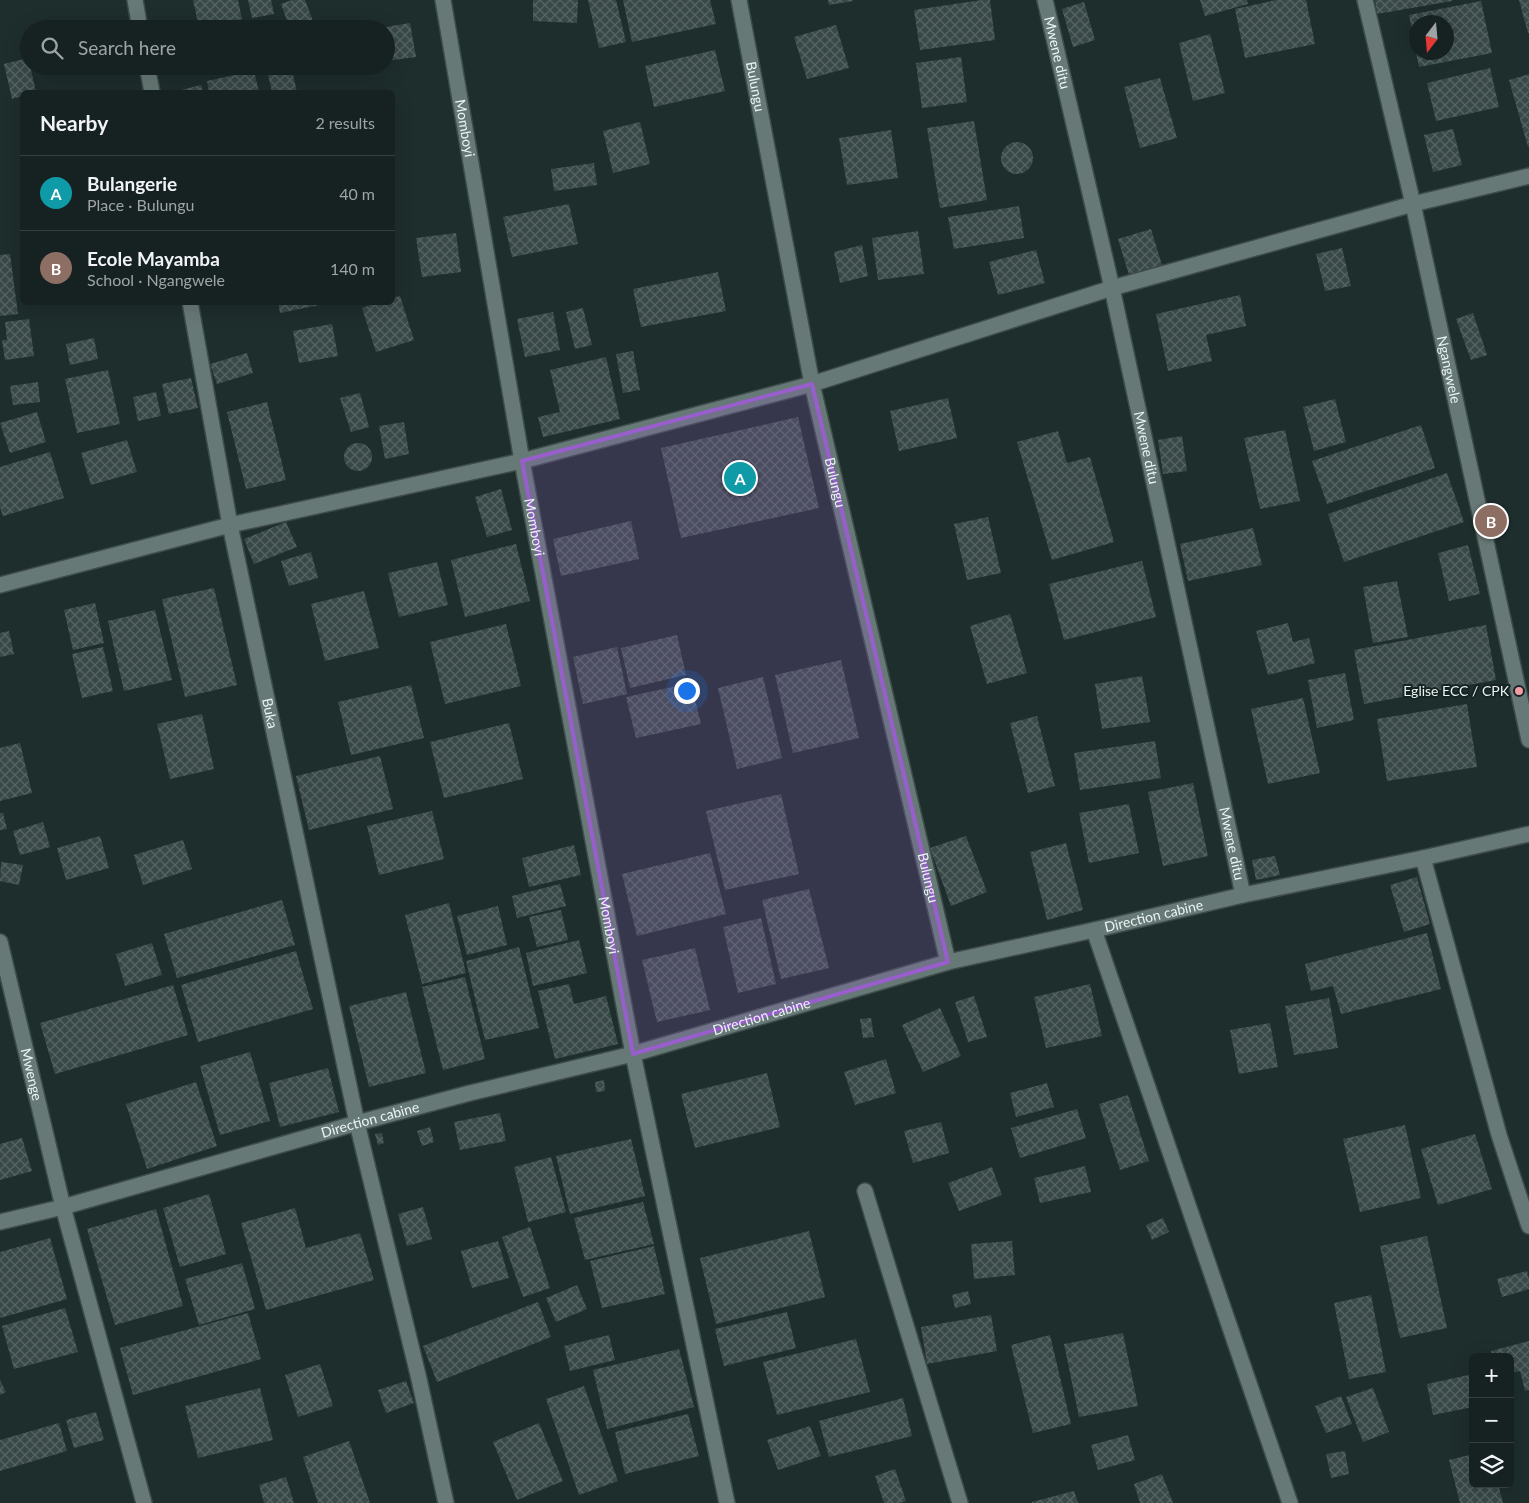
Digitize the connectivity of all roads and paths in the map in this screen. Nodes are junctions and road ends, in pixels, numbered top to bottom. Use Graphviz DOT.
graph roads {
  1 [pos="135,0"];
  2 [pos="443,0"];
  3 [pos="739,0"];
  4 [pos="1045,0"];
  5 [pos="1365,0"];
  6 [pos="138,20"];
  7 [pos="149,75"];
  8 [pos="152,90"];
  9 [pos="1529,176"];
  10 [pos="1413,204"];
  11 [pos="1112,288"];
  12 [pos="191,305"];
  13 [pos="812,384"];
  14 [pos="522,461"];
  15 [pos="230,525"];
  16 [pos="0,585"];
  17 [pos="1529,740"];
  18 [pos="1529,834"];
  19 [pos="1423,858"];
  20 [pos="1243,895"];
  21 [pos="1094,930"];
  22 [pos="0,942"];
  23 [pos="948,962"];
  24 [pos="633,1054"];
  25 [pos="358,1123"];
  26 [pos="865,1191"];
  27 [pos="63,1206"];
  28 [pos="0,1222"];
  29 [pos="1529,1226"];
  30 [pos="144,1503"];
  31 [pos="446,1503"];
  32 [pos="727,1503"];
  33 [pos="960,1503"];
  34 [pos="1290,1503"];
  1 -- 6 [label="street"];
  2 -- 14 [label="street, Momboyi"];
  3 -- 13 [label="street, Bulungu"];
  4 -- 11 [label="street, Mwene ditu"];
  5 -- 10 [label="street, Ngangwele"];
  7 -- 8 [label="street"];
  9 -- 10 [label="street"];
  10 -- 11 [label="street"];
  10 -- 17 [label="street, Ngangwele"];
  11 -- 13 [label="street"];
  11 -- 20 [label="street, Mwene ditu"];
  12 -- 15 [label="street, Buka"];
  13 -- 14 [label="street"];
  13 -- 23 [label="street, Bulungu"];
  14 -- 15 [label="street"];
  14 -- 24 [label="street, Momboyi"];
  15 -- 16 [label="street"];
  15 -- 25 [label="street, Buka"];
  18 -- 19 [label="street, Direction cabine"];
  19 -- 20 [label="street, Direction cabine"];
  19 -- 29 [label="street"];
  20 -- 21 [label="street, Direction cabine"];
  21 -- 23 [label="street, Direction cabine"];
  21 -- 34 [label="street"];
  22 -- 27 [label="street, Mwenge"];
  23 -- 24 [label="street, Direction cabine"];
  24 -- 25 [label="street, Direction cabine"];
  24 -- 32 [label="street, Momboyi"];
  25 -- 27 [label="street, Direction cabine"];
  25 -- 31 [label="street, Buka"];
  26 -- 33 [label="street"];
  27 -- 28 [label="street, Direction cabine"];
  27 -- 30 [label="street, Mwenge"];
}
